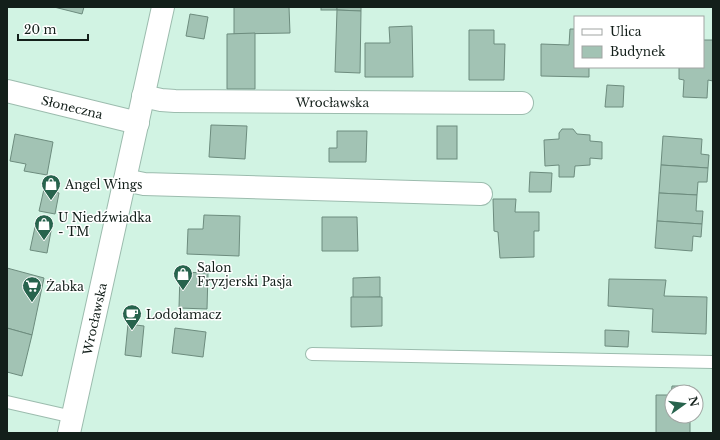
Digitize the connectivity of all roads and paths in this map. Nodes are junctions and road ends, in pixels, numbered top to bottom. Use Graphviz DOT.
graph roads {
  1 [pos="163,7"];
  2 [pos="7,91"];
  3 [pos="143,96"];
  4 [pos="522,103"];
  5 [pos="138,123"];
  6 [pos="125,180"];
  7 [pos="481,194"];
  8 [pos="312,354"];
  9 [pos="713,362"];
  10 [pos="7,402"];
  11 [pos="71,425"];
  1 -- 3 [label="street, Wrocławska"];
  2 -- 5 [label="street, Słoneczna"];
  3 -- 4 [label="street, Wrocławska"];
  3 -- 5 [label="street, Wrocławska"];
  5 -- 6 [label="street, Wrocławska"];
  6 -- 7 [label="street"];
  6 -- 11 [label="street, Wrocławska"];
  8 -- 9 [label="lane"];
  10 -- 11 [label="lane"];
}
